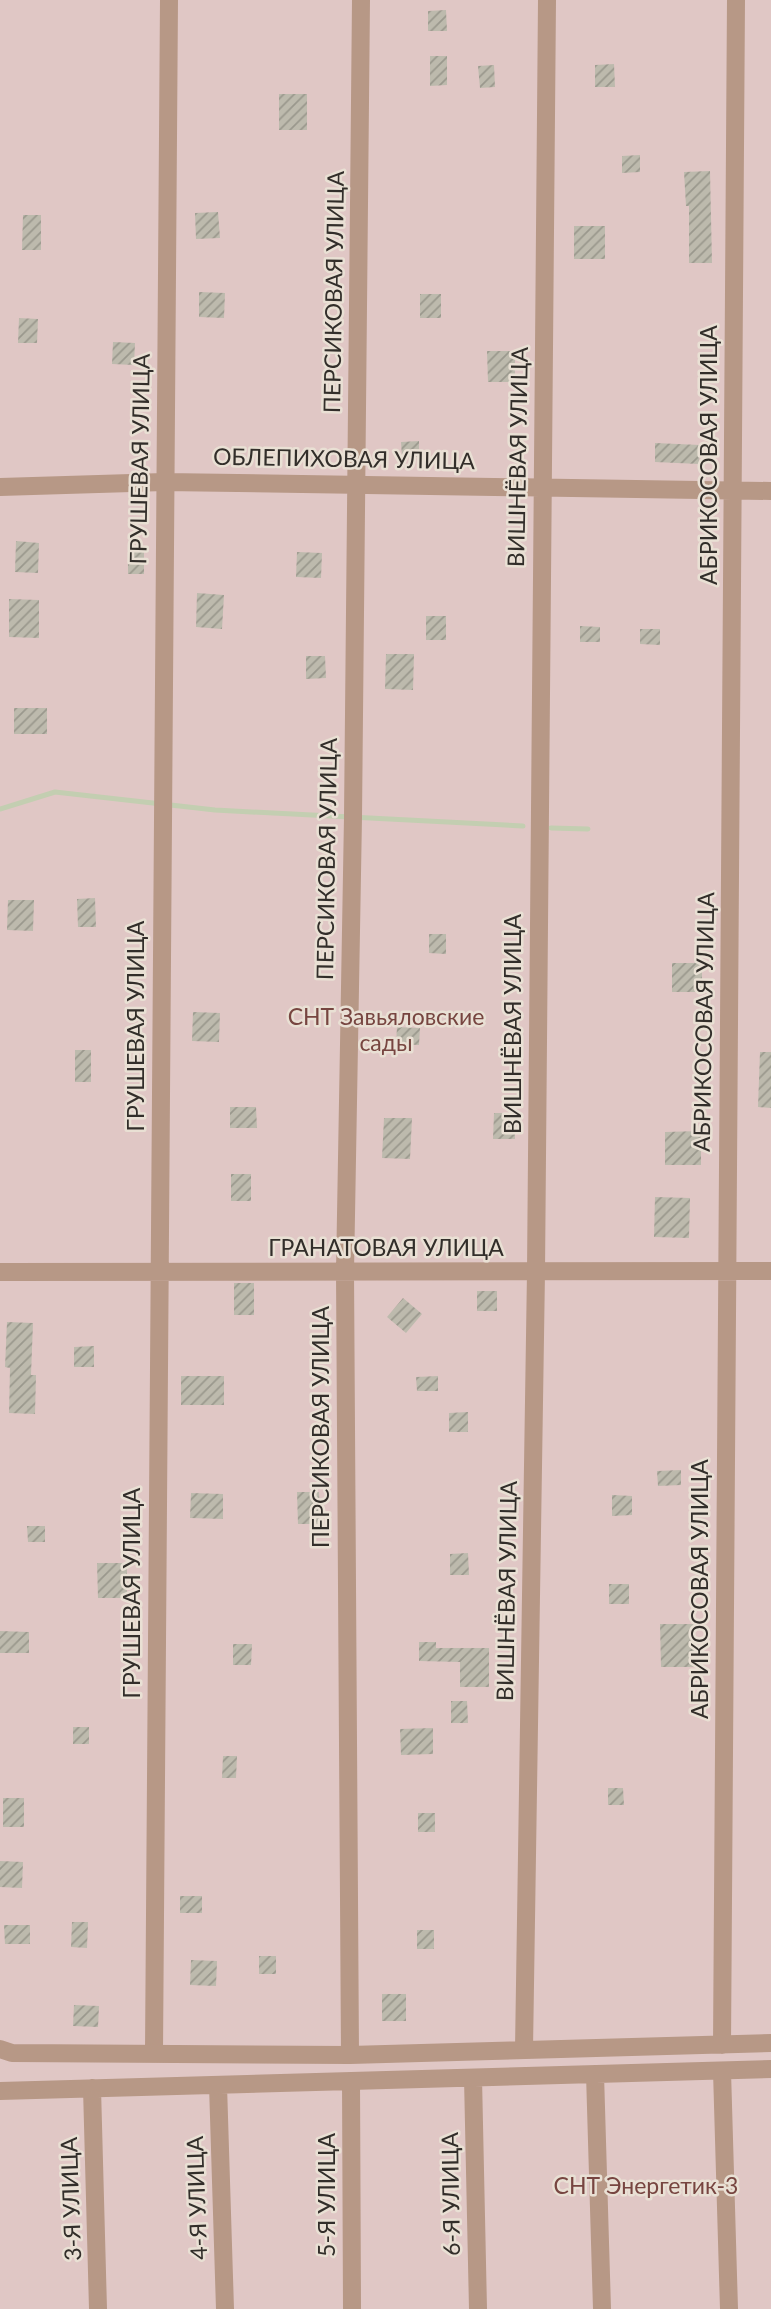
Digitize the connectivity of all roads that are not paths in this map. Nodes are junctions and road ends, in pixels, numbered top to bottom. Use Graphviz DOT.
graph roads {
  1 [pos="169,0"];
  2 [pos="361,0"];
  3 [pos="547,0"];
  4 [pos="736,0"];
  5 [pos="164,482"];
  6 [pos="356,484"];
  7 [pos="541,486"];
  8 [pos="0,487"];
  9 [pos="733,490"];
  10 [pos="771,491"];
  11 [pos="726,1271"];
  12 [pos="771,1271"];
  13 [pos="0,1272"];
  14 [pos="345,1272"];
  15 [pos="536,1272"];
  16 [pos="159,1273"];
  17 [pos="771,2043"];
  18 [pos="722,2045"];
  19 [pos="0,2049"];
  20 [pos="524,2049"];
  21 [pos="153,2052"];
  22 [pos="350,2055"];
  23 [pos="771,2069"];
  24 [pos="722,2071"];
  25 [pos="595,2074"];
  26 [pos="473,2078"];
  27 [pos="351,2081"];
  28 [pos="218,2085"];
  29 [pos="92,2088"];
  30 [pos="0,2091"];
  31 [pos="98,2309"];
  32 [pos="225,2309"];
  33 [pos="352,2309"];
  34 [pos="478,2309"];
  35 [pos="602,2309"];
  36 [pos="729,2309"];
  1 -- 5 [label="street, ГРУШЕВАЯ УЛИЦА"];
  2 -- 6 [label="street, ПЕРСИКОВАЯ УЛИЦА"];
  3 -- 7 [label="street, ВИШНЁВАЯ УЛИЦА"];
  4 -- 9 [label="street, АБРИКОСОВАЯ УЛИЦА"];
  5 -- 6 [label="street, ОБЛЕПИХОВАЯ УЛИЦА"];
  5 -- 8 [label="street, ОБЛЕПИХОВАЯ УЛИЦА"];
  5 -- 16 [label="street, ГРУШЕВАЯ УЛИЦА"];
  6 -- 7 [label="street, ОБЛЕПИХОВАЯ УЛИЦА"];
  6 -- 14 [label="street, ПЕРСИКОВАЯ УЛИЦА"];
  7 -- 9 [label="street, ОБЛЕПИХОВАЯ УЛИЦА"];
  7 -- 15 [label="street, ВИШНЁВАЯ УЛИЦА"];
  9 -- 10 [label="street, ОБЛЕПИХОВАЯ УЛИЦА"];
  9 -- 11 [label="street, АБРИКОСОВАЯ УЛИЦА"];
  11 -- 12 [label="street, ГРАНАТОВАЯ УЛИЦА"];
  11 -- 15 [label="street, ГРАНАТОВАЯ УЛИЦА"];
  11 -- 18 [label="street, АБРИКОСОВАЯ УЛИЦА"];
  13 -- 16 [label="street, ГРАНАТОВАЯ УЛИЦА"];
  14 -- 15 [label="street, ГРАНАТОВАЯ УЛИЦА"];
  14 -- 16 [label="street, ГРАНАТОВАЯ УЛИЦА"];
  14 -- 22 [label="street, ПЕРСИКОВАЯ УЛИЦА"];
  15 -- 20 [label="street, ВИШНЁВАЯ УЛИЦА"];
  16 -- 21 [label="street, ГРУШЕВАЯ УЛИЦА"];
  17 -- 18 [label="street"];
  18 -- 20 [label="street"];
  19 -- 21 [label="street"];
  20 -- 22 [label="street"];
  21 -- 22 [label="street"];
  23 -- 24 [label="street"];
  24 -- 25 [label="street"];
  24 -- 36 [label="street"];
  25 -- 26 [label="street"];
  25 -- 35 [label="street"];
  26 -- 27 [label="street"];
  26 -- 34 [label="street, 6-Я УЛИЦА"];
  27 -- 28 [label="street"];
  27 -- 33 [label="street, 5-Я УЛИЦА"];
  28 -- 29 [label="street"];
  28 -- 32 [label="street, 4-Я УЛИЦА"];
  29 -- 30 [label="street"];
  29 -- 31 [label="street, 3-Я УЛИЦА"];
}
